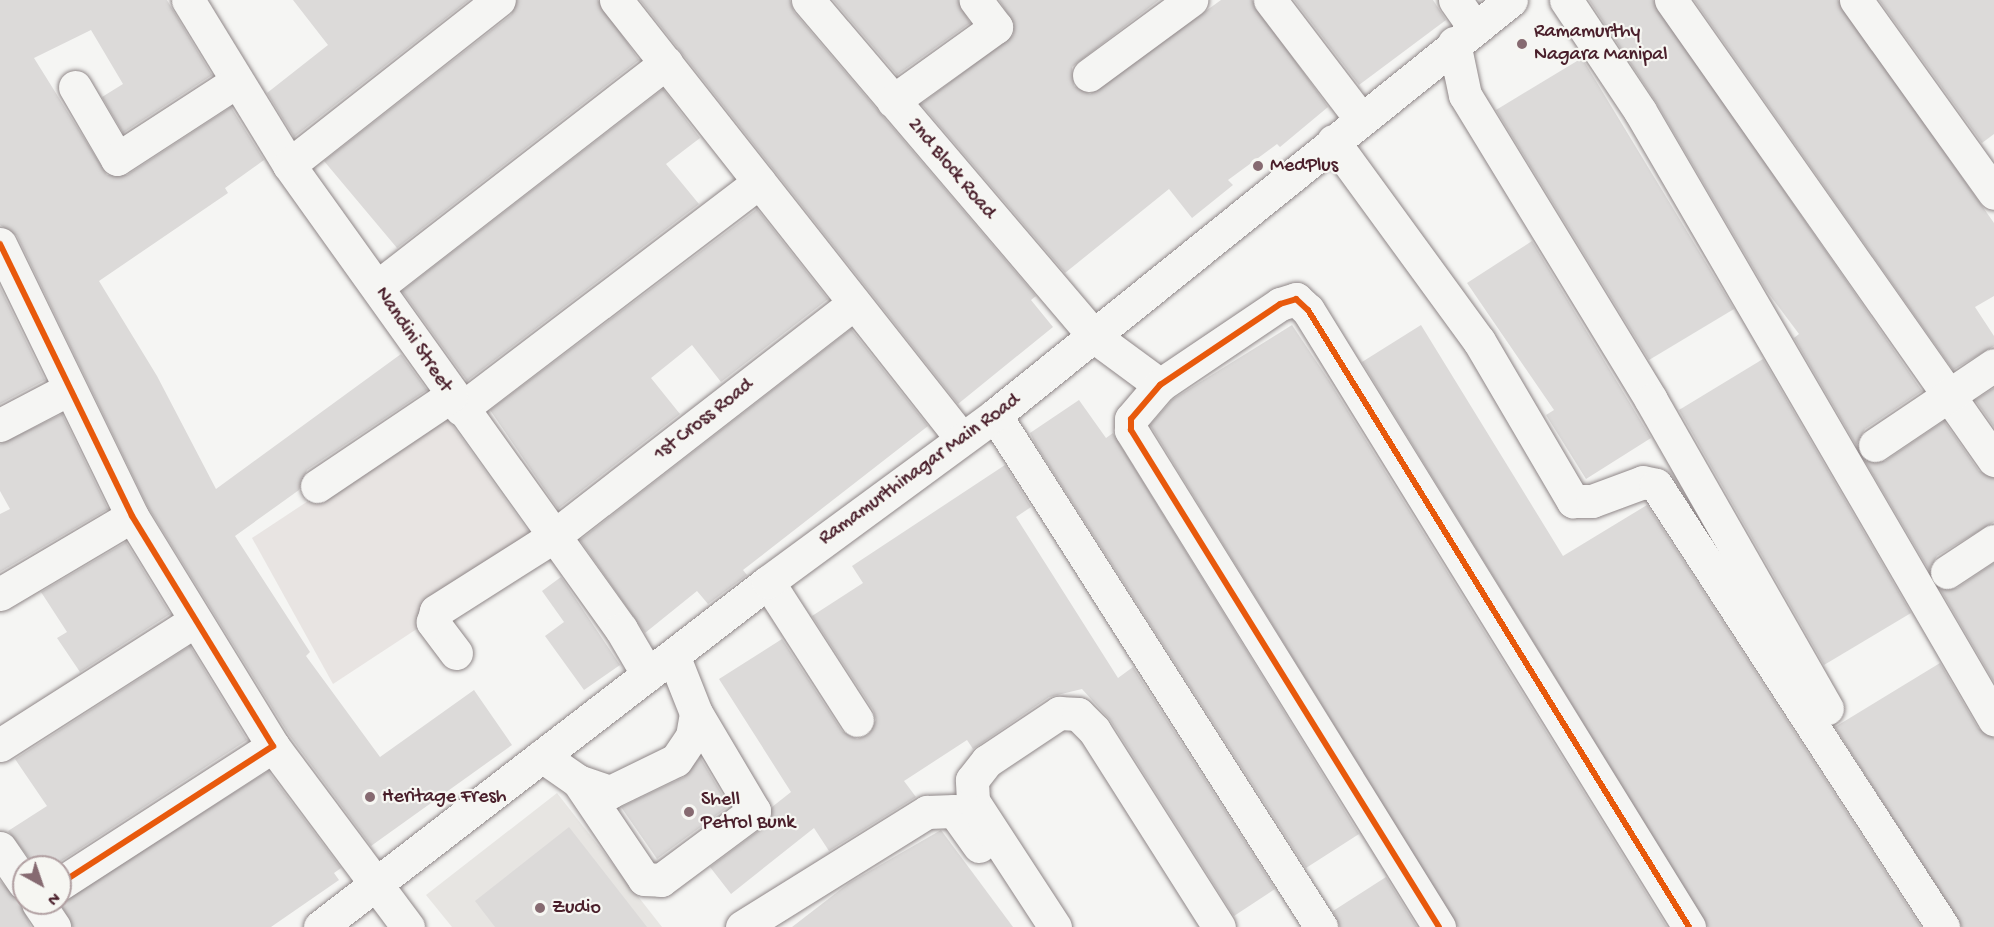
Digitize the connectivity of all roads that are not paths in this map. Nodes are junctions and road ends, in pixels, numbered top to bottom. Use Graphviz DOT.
graph roads {
  1 [pos="188,0"];
  2 [pos="499,0"];
  3 [pos="616,0"];
  4 [pos="808,0"];
  5 [pos="976,0"];
  6 [pos="1191,0"];
  7 [pos="1270,0"];
  8 [pos="1455,0"];
  9 [pos="1511,0"];
  10 [pos="1566,0"];
  11 [pos="1671,0"];
  12 [pos="1856,0"];
  13 [pos="1464,35"];
  14 [pos="666,63"];
  15 [pos="1089,75"];
  16 [pos="234,83"];
  17 [pos="75,87"];
  18 [pos="893,101"];
  19 [pos="1360,118"];
  20 [pos="1333,141"];
  21 [pos="289,165"];
  22 [pos="759,182"];
  23 [pos="1994,193"];
  24 [pos="0,244"];
  25 [pos="377,288"];
  26 [pos="854,303"];
  27 [pos="1095,338"];
  28 [pos="1994,365"];
  29 [pos="1160,385"];
  30 [pos="69,389"];
  31 [pos="1949,396"];
  32 [pos="456,402"];
  33 [pos="995,415"];
  34 [pos="0,425"];
  35 [pos="962,438"];
  36 [pos="1875,445"];
  37 [pos="1994,460"];
  38 [pos="317,486"];
  39 [pos="132,516"];
  40 [pos="554,537"];
  41 [pos="1994,541"];
  42 [pos="1947,572"];
  43 [pos="768,582"];
  44 [pos="0,594"];
  45 [pos="193,621"];
  46 [pos="456,653"];
  47 [pos="660,665"];
  48 [pos="696,713"];
  49 [pos="1994,719"];
  50 [pos="857,720"];
  51 [pos="0,745"];
  52 [pos="273,746"];
  53 [pos="542,756"];
  54 [pos="578,781"];
  55 [pos="0,848"];
  56 [pos="12,866"];
  57 [pos="72,876"];
  58 [pos="373,888"];
  59 [pos="320,927"];
  60 [pos="408,927"];
  61 [pos="742,927"];
  62 [pos="1029,927"];
  63 [pos="1055,927"];
  64 [pos="1219,927"];
  65 [pos="1322,927"];
  66 [pos="1439,927"];
  67 [pos="1689,927"];
  68 [pos="1943,927"];
  69 [pos="1960,927"];
  1 -- 16 [label="street, Nandini Street"];
  2 -- 21 [label="street"];
  3 -- 14 [label="street"];
  4 -- 18 [label="street, 2nd Block Road"];
  5 -- 18 [label="street"];
  6 -- 15 [label="street"];
  7 -- 19 [label="street"];
  8 -- 13 [label="street"];
  9 -- 13 [label="street, Ramamurthinagar Main Road"];
  10 -- 49 [label="street"];
  11 -- 31 [label="street"];
  12 -- 23 [label="street"];
  13 -- 19 [label="street, Ramamurthinagar Main Road"];
  13 -- 69 [label="street"];
  14 -- 22 [label="street"];
  14 -- 25 [label="street"];
  16 -- 17 [label="street"];
  16 -- 21 [label="street, Nandini Street"];
  18 -- 27 [label="street, 2nd Block Road"];
  19 -- 20 [label="street, Ramamurthinagar Main Road"];
  20 -- 27 [label="street, Ramamurthinagar Main Road"];
  20 -- 68 [label="street"];
  21 -- 25 [label="street, Nandini Street"];
  22 -- 26 [label="street"];
  22 -- 32 [label="street"];
  24 -- 30 [label="street"];
  25 -- 32 [label="street, Nandini Street"];
  26 -- 35 [label="street"];
  26 -- 40 [label="street, 1st Cross Road"];
  27 -- 29 [label="street, 2nd Block Road"];
  27 -- 33 [label="street, Ramamurthinagar Main Road"];
  28 -- 31 [label="street"];
  29 -- 66 [label="street"];
  29 -- 67 [label="street"];
  30 -- 34 [label="street"];
  30 -- 39 [label="street"];
  31 -- 36 [label="street"];
  31 -- 37 [label="street"];
  32 -- 38 [label="street"];
  32 -- 40 [label="street, Nandini Street"];
  33 -- 35 [label="street, Ramamurthinagar Main Road"];
  33 -- 65 [label="street"];
  35 -- 43 [label="street, Ramamurthinagar Main Road"];
  39 -- 44 [label="street"];
  39 -- 45 [label="street"];
  40 -- 46 [label="street, 1st Cross Road"];
  40 -- 47 [label="street, Nandini Street"];
  41 -- 42 [label="street"];
  43 -- 47 [label="street, Ramamurthinagar Main Road"];
  43 -- 50 [label="street"];
  45 -- 51 [label="street"];
  45 -- 52 [label="street"];
  47 -- 48 [label="street, Nandini Street"];
  47 -- 53 [label="street, Ramamurthinagar Main Road"];
  48 -- 54 [label="street"];
  48 -- 54 [label="street, Nandini Street"];
  52 -- 57 [label="street"];
  52 -- 58 [label="street"];
  53 -- 54 [label="street"];
  53 -- 58 [label="street, Ramamurthinagar Main Road"];
  55 -- 56 [label="street"];
  58 -- 59 [label="street, Ramamurthinagar Main Road"];
  58 -- 60 [label="street"];
  61 -- 62 [label="street"];
  63 -- 64 [label="street"];
}
